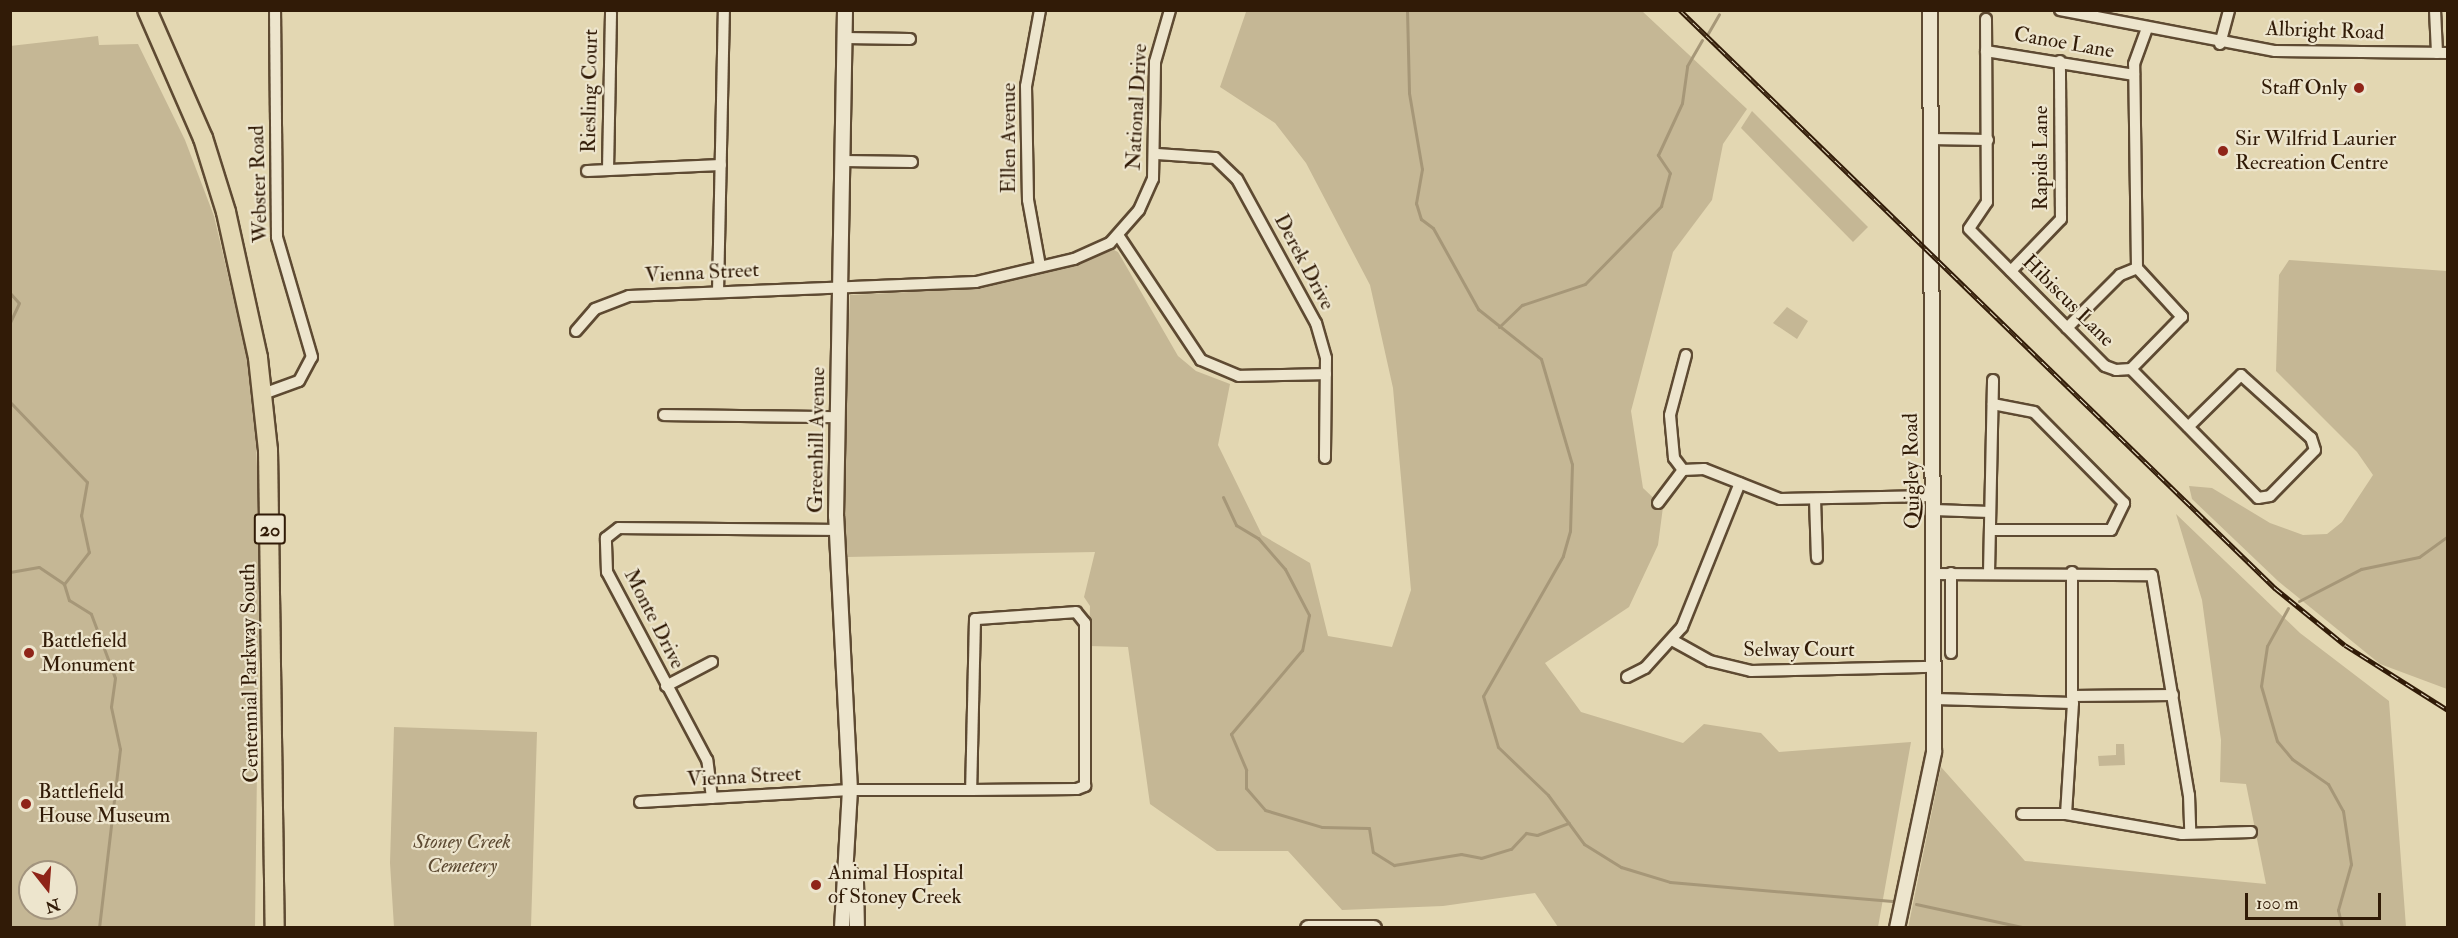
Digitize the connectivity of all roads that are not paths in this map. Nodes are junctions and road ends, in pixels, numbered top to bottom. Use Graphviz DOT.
graph roads {
  1 [pos="147,10"];
  2 [pos="275,10"];
  3 [pos="724,10"];
  4 [pos="845,10"];
  5 [pos="1040,10"];
  6 [pos="1170,10"];
  7 [pos="1930,10"];
  8 [pos="2060,10"];
  9 [pos="2229,10"];
  10 [pos="2436,10"];
  11 [pos="611,13"];
  12 [pos="1986,19"];
  13 [pos="2146,28"];
  14 [pos="844,38"];
  15 [pos="910,39"];
  16 [pos="2220,44"];
  17 [pos="1986,51"];
  18 [pos="2442,53"];
  19 [pos="2060,61"];
  20 [pos="2134,75"];
  21 [pos="1930,139"];
  22 [pos="1988,140"];
  23 [pos="1157,154"];
  24 [pos="843,161"];
  25 [pos="912,162"];
  26 [pos="721,165"];
  27 [pos="608,170"];
  28 [pos="587,171"];
  29 [pos="1118,235"];
  30 [pos="1040,266"];
  31 [pos="2137,268"];
  32 [pos="2011,271"];
  33 [pos="842,285"];
  34 [pos="718,292"];
  35 [pos="2067,328"];
  36 [pos="576,331"];
  37 [pos="1686,355"];
  38 [pos="2131,369"];
  39 [pos="1326,374"];
  40 [pos="1993,380"];
  41 [pos="263,394"];
  42 [pos="1993,404"];
  43 [pos="664,415"];
  44 [pos="837,417"];
  45 [pos="2188,427"];
  46 [pos="1325,458"];
  47 [pos="1683,470"];
  48 [pos="1740,483"];
  49 [pos="1815,499"];
  50 [pos="1658,503"];
  51 [pos="1933,503"];
  52 [pos="1990,512"];
  53 [pos="837,530"];
  54 [pos="1990,530"];
  55 [pos="1817,558"];
  56 [pos="2072,572"];
  57 [pos="1951,573"];
  58 [pos="1989,573"];
  59 [pos="1935,574"];
  60 [pos="1672,640"];
  61 [pos="1951,653"];
  62 [pos="712,662"];
  63 [pos="1934,667"];
  64 [pos="1627,677"];
  65 [pos="666,686"];
  66 [pos="2173,695"];
  67 [pos="1935,699"];
  68 [pos="850,790"];
  69 [pos="971,790"];
  70 [pos="712,798"];
  71 [pos="640,802"];
  72 [pos="2022,814"];
  73 [pos="2066,814"];
  74 [pos="2251,832"];
  75 [pos="2190,833"];
  76 [pos="849,871"];
  77 [pos="275,927"];
  78 [pos="842,927"];
  79 [pos="857,927"];
  80 [pos="1308,927"];
  81 [pos="1373,927"];
  82 [pos="1897,927"];
  1 -- 41 [label="main road, Centennial Parkway South / 20"];
  2 -- 41 [label="street, Webster Road"];
  3 -- 26 [label="street"];
  4 -- 14 [label="street, Greenhill Avenue"];
  5 -- 30 [label="street, Ellen Avenue"];
  6 -- 23 [label="street, National Drive"];
  7 -- 21 [label="street, Quigley Road"];
  8 -- 13 [label="street, Albright Road"];
  9 -- 16 [label="street"];
  10 -- 18 [label="street"];
  11 -- 27 [label="street, Riesling Court"];
  12 -- 17 [label="street, Hibiscus Lane"];
  13 -- 16 [label="street, Albright Road"];
  13 -- 20 [label="street"];
  14 -- 15 [label="street"];
  14 -- 24 [label="street, Greenhill Avenue"];
  16 -- 18 [label="street, Albright Road"];
  17 -- 19 [label="street, Canoe Lane"];
  17 -- 22 [label="street, Hibiscus Lane"];
  19 -- 20 [label="street, Canoe Lane"];
  19 -- 32 [label="street, Rapids Lane"];
  20 -- 31 [label="street"];
  21 -- 22 [label="street"];
  21 -- 51 [label="street, Quigley Road"];
  22 -- 32 [label="street, Hibiscus Lane"];
  23 -- 29 [label="street, National Drive"];
  23 -- 39 [label="street, Derek Drive"];
  24 -- 25 [label="street"];
  24 -- 33 [label="street, Greenhill Avenue"];
  26 -- 27 [label="street"];
  26 -- 34 [label="street"];
  27 -- 28 [label="street"];
  29 -- 30 [label="street, National Drive"];
  29 -- 39 [label="street"];
  30 -- 33 [label="street, National Drive"];
  31 -- 35 [label="street"];
  31 -- 38 [label="street"];
  32 -- 35 [label="street, Hibiscus Lane"];
  33 -- 34 [label="street, Vienna Street"];
  33 -- 44 [label="street, Greenhill Avenue"];
  34 -- 36 [label="street, Vienna Street"];
  35 -- 38 [label="street, Hibiscus Lane"];
  37 -- 47 [label="street"];
  38 -- 45 [label="street"];
  39 -- 46 [label="street, Derek Drive"];
  40 -- 42 [label="street"];
  41 -- 77 [label="main road, Centennial Parkway South / 20"];
  42 -- 52 [label="street"];
  42 -- 54 [label="street"];
  43 -- 44 [label="street"];
  44 -- 53 [label="street, Greenhill Avenue"];
  45 -- 45 [label="street"];
  47 -- 48 [label="street"];
  47 -- 50 [label="street"];
  48 -- 49 [label="street"];
  48 -- 60 [label="street"];
  49 -- 51 [label="street"];
  49 -- 55 [label="street"];
  51 -- 52 [label="street"];
  51 -- 59 [label="street, Quigley Road"];
  52 -- 54 [label="street"];
  53 -- 65 [label="street, Monte Drive"];
  53 -- 68 [label="street, Greenhill Avenue"];
  54 -- 58 [label="street"];
  56 -- 58 [label="street"];
  56 -- 66 [label="street"];
  56 -- 66 [label="street"];
  57 -- 58 [label="street"];
  57 -- 59 [label="street"];
  57 -- 61 [label="street"];
  59 -- 63 [label="street, Quigley Road"];
  60 -- 63 [label="street, Selway Court"];
  60 -- 64 [label="street"];
  62 -- 65 [label="street"];
  63 -- 67 [label="street, Quigley Road"];
  65 -- 70 [label="street, Monte Drive"];
  66 -- 75 [label="street"];
  67 -- 73 [label="street"];
  67 -- 82 [label="street, Quigley Road"];
  68 -- 69 [label="street, Vienna Street"];
  68 -- 70 [label="street, Vienna Street"];
  68 -- 76 [label="street, Greenhill Avenue"];
  69 -- 69 [label="street, Vienna Street"];
  70 -- 71 [label="street, Vienna Street"];
  72 -- 73 [label="street"];
  73 -- 75 [label="street"];
  74 -- 75 [label="street"];
  76 -- 78 [label="street, Greenhill Avenue"];
  76 -- 79 [label="street, Greenhill Avenue"];
  80 -- 81 [label="main road"];
}
